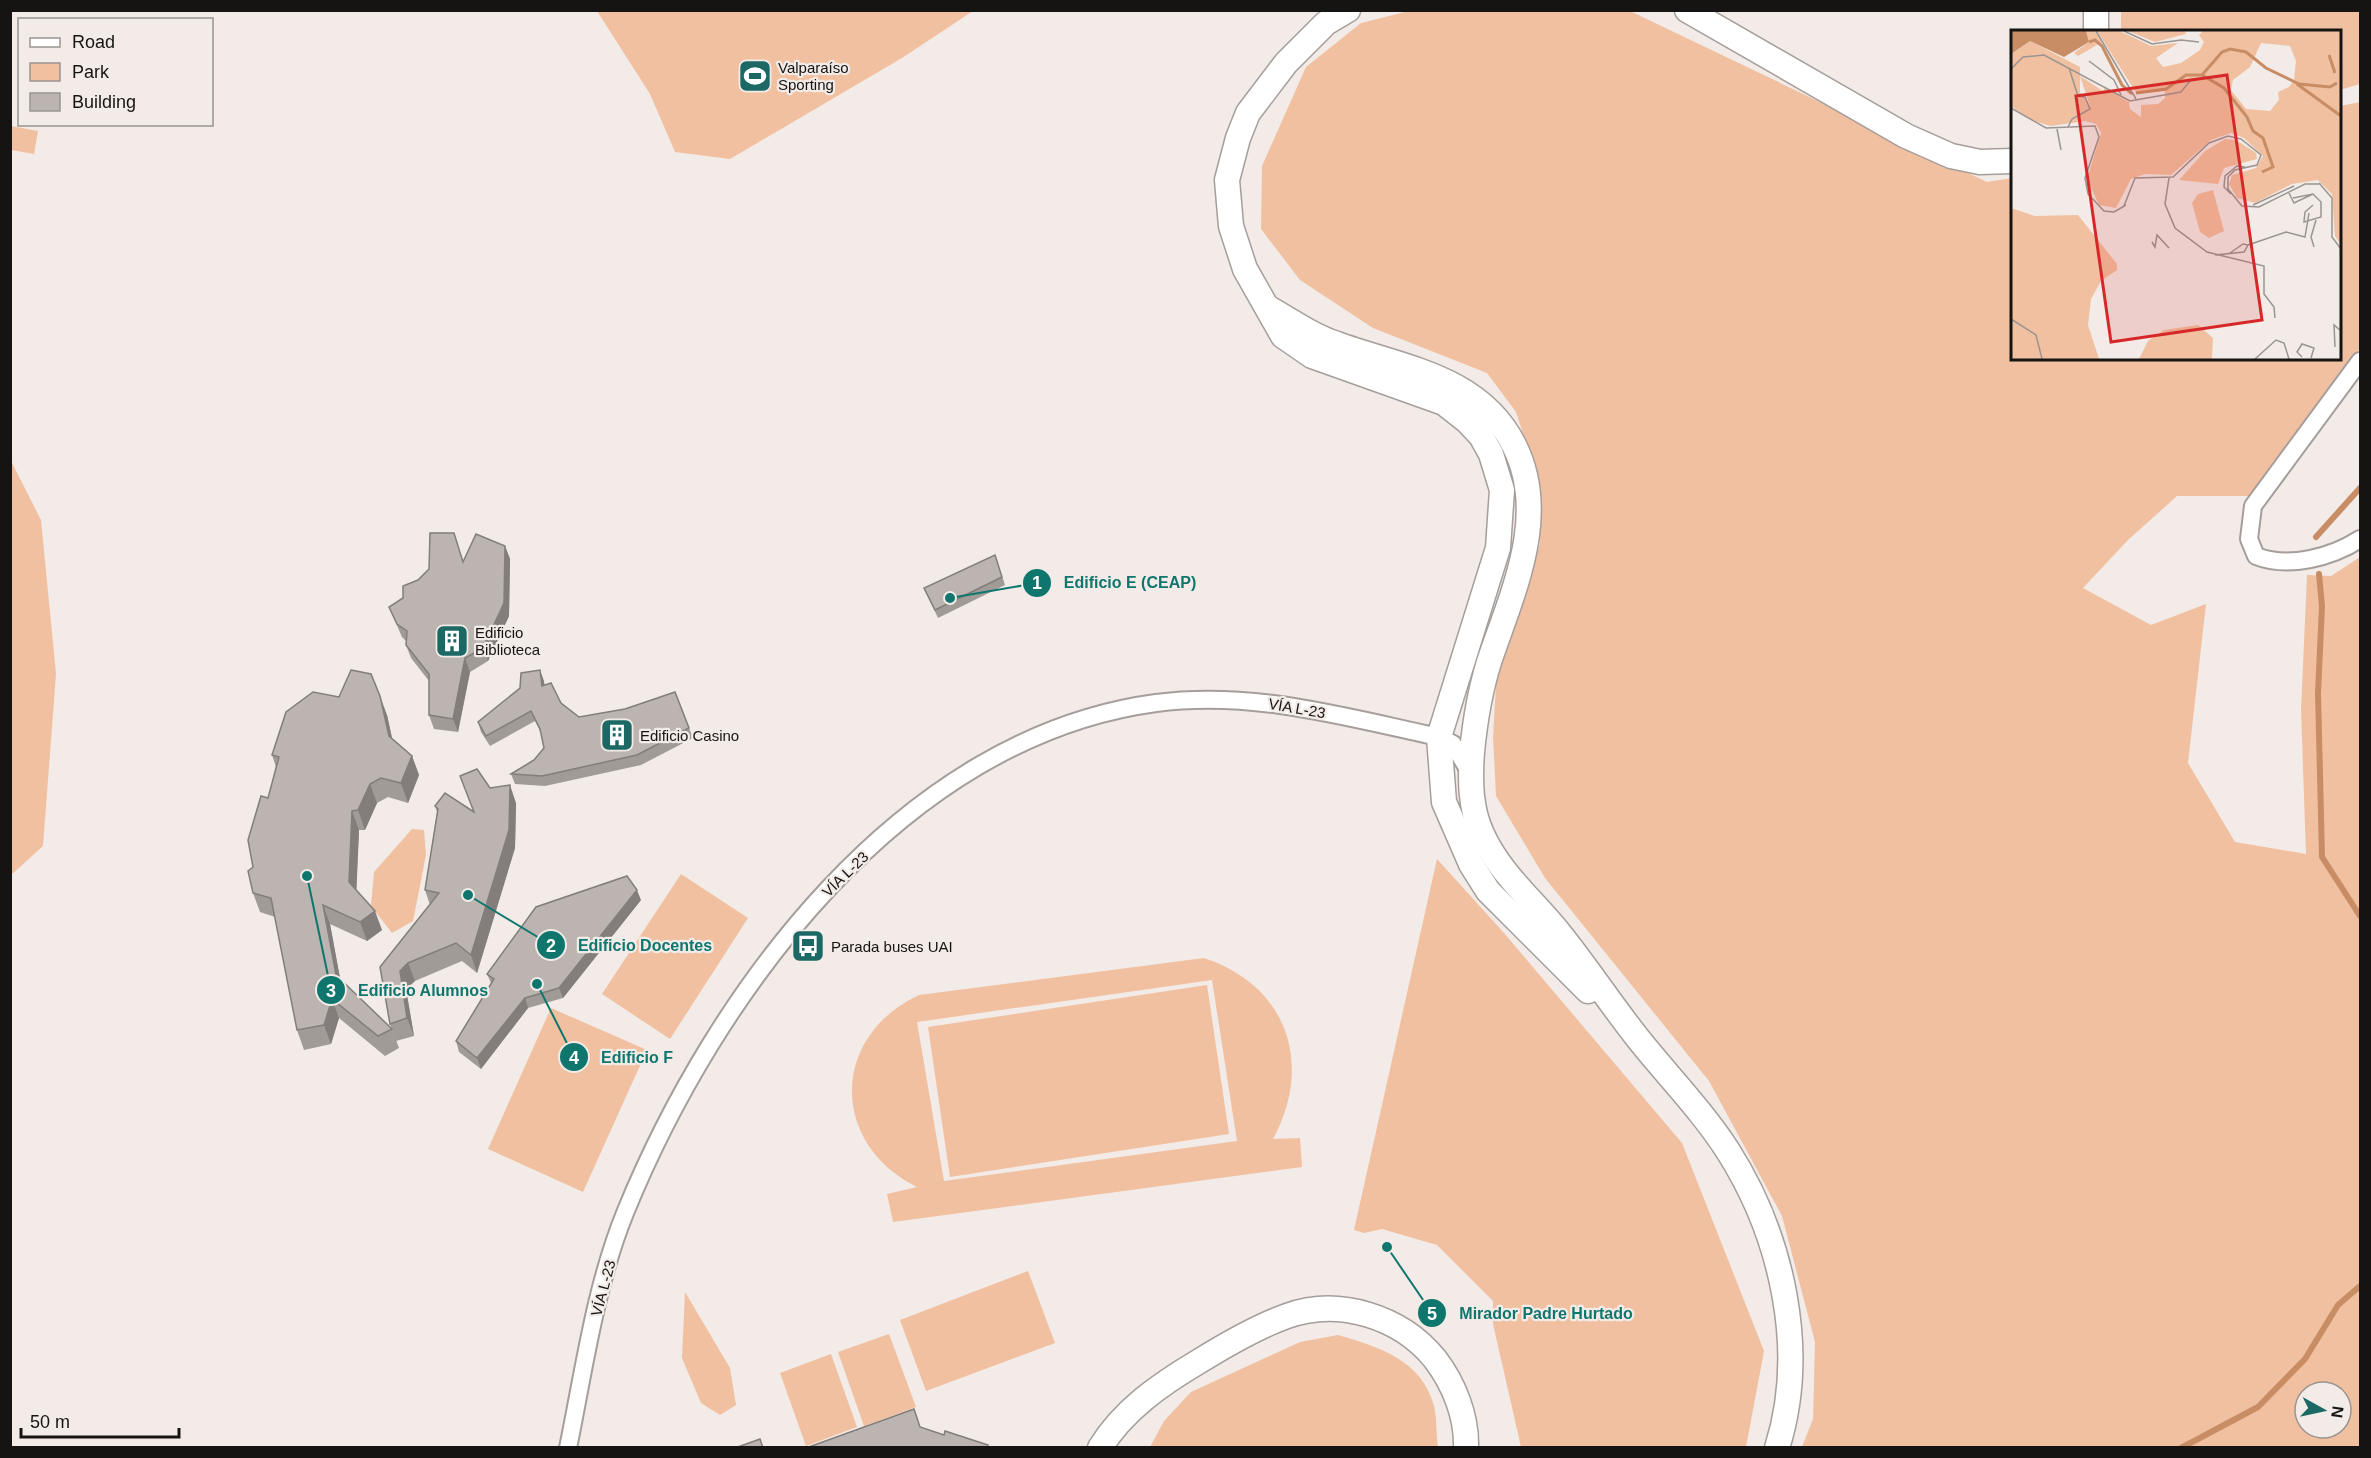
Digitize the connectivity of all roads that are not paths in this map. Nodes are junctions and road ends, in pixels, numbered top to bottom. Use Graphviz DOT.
graph roads {
  1 [pos="1348,10"];
  2 [pos="1688,10"];
  3 [pos="2096,10"];
  4 [pos="2096,30"];
  5 [pos="2011,161"];
  6 [pos="1269,308"];
  7 [pos="2361,361"];
  8 [pos="2361,539"];
  9 [pos="1475,720"];
  10 [pos="1439,737"];
  11 [pos="1470,774"];
  12 [pos="1639,1040"];
  13 [pos="1146,1398"];
  14 [pos="568,1448"];
  15 [pos="1100,1448"];
  16 [pos="1120,1448"];
  17 [pos="1466,1448"];
  18 [pos="1777,1448"];
  1 -- 6 [label="main road"];
  2 -- 5 [label="main road"];
  3 -- 4 [label="main road"];
  6 -- 9 [label="main road"];
  6 -- 10 [label="main road"];
  7 -- 8 [label="street"];
  9 -- 10 [label="street"];
  9 -- 11 [label="main road"];
  10 -- 11 [label="street, VÍA L-23"];
  10 -- 12 [label="main road"];
  10 -- 14 [label="street, VÍA L-23"];
  11 -- 12 [label="main road"];
  12 -- 18 [label="main road"];
  13 -- 15 [label="main road"];
  13 -- 16 [label="main road"];
  13 -- 17 [label="main road"];
}
